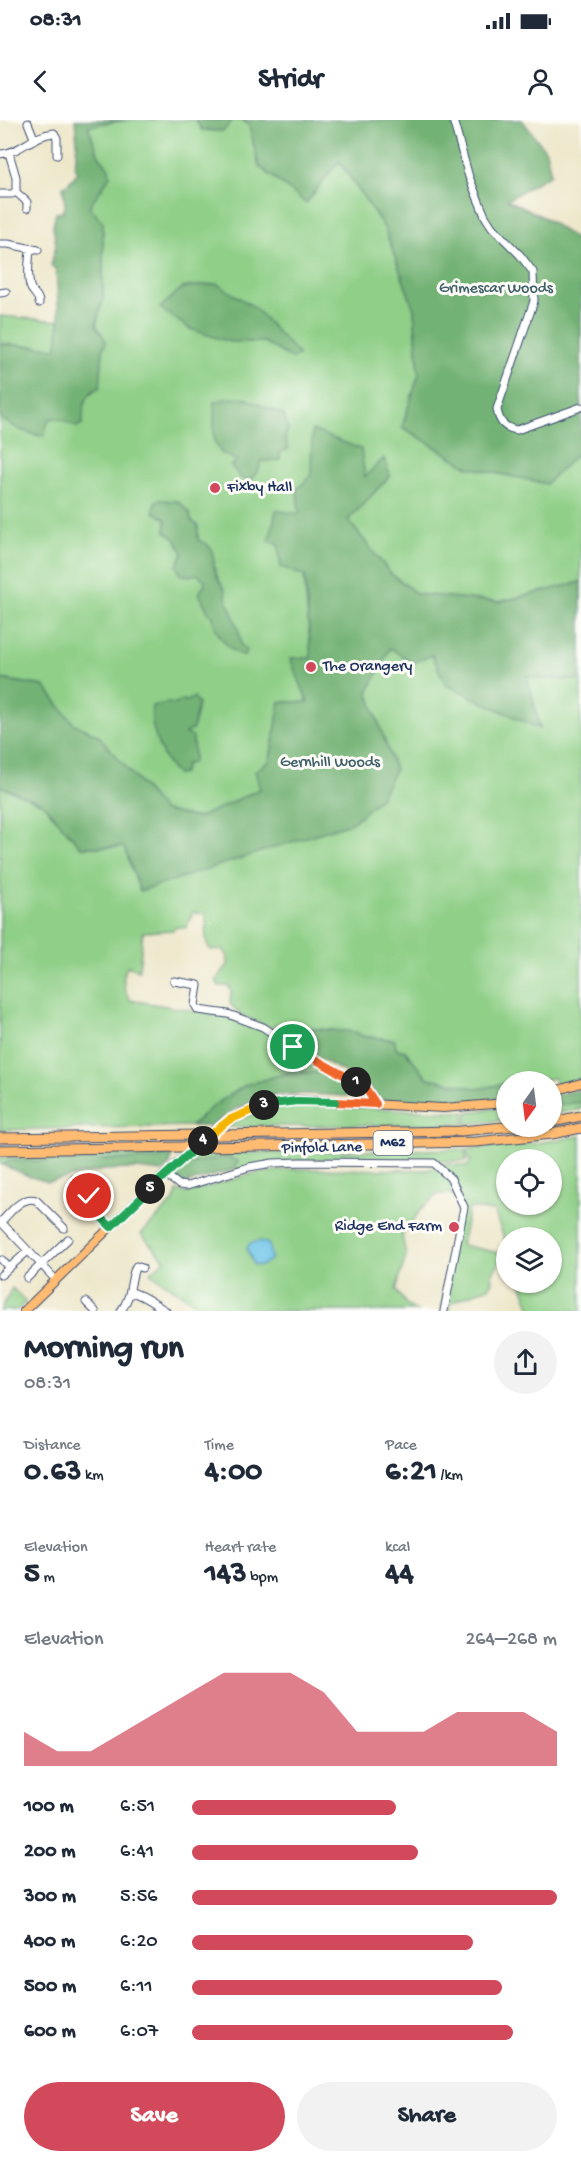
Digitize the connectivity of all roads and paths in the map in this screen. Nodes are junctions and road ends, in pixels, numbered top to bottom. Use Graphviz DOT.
graph roads {
  1 [pos="453,120"];
  2 [pos="28,123"];
  3 [pos="34,138"];
  4 [pos="9,153"];
  5 [pos="0,154"];
  6 [pos="57,155"];
  7 [pos="16,192"];
  8 [pos="0,194"];
  9 [pos="30,203"];
  10 [pos="0,244"];
  11 [pos="40,298"];
  12 [pos="581,407"];
  13 [pos="174,981"];
  14 [pos="581,1083"];
  15 [pos="562,1089"];
  16 [pos="376,1104"];
  17 [pos="496,1104"];
  18 [pos="581,1116"];
  19 [pos="562,1120"];
  20 [pos="496,1128"];
  21 [pos="581,1128"];
  22 [pos="0,1138"];
  23 [pos="0,1150"];
  24 [pos="165,1174"];
  25 [pos="74,1179"];
  26 [pos="0,1222"];
  27 [pos="111,1227"];
  28 [pos="64,1228"];
  29 [pos="68,1239"];
  30 [pos="28,1251"];
  31 [pos="2,1260"];
  32 [pos="41,1263"];
  33 [pos="9,1268"];
  34 [pos="142,1268"];
  35 [pos="1,1275"];
  36 [pos="27,1278"];
  37 [pos="56,1280"];
  38 [pos="131,1292"];
  39 [pos="23,1310"];
  40 [pos="121,1311"];
  41 [pos="166,1311"];
  42 [pos="444,1311"];
  1 -- 12 [label="street"];
  2 -- 3 [label="street"];
  3 -- 4 [label="street"];
  3 -- 6 [label="street"];
  4 -- 5 [label="street"];
  4 -- 7 [label="street"];
  7 -- 8 [label="street"];
  7 -- 9 [label="street"];
  10 -- 11 [label="street"];
  13 -- 16 [label="street"];
  14 -- 15 [label="main road"];
  16 -- 17 [label="main road"];
  16 -- 24 [label="main road"];
  18 -- 19 [label="highway"];
  20 -- 22 [label="highway, M62, bridge"];
  21 -- 23 [label="highway, M62, bridge"];
  24 -- 27 [label="main road"];
  24 -- 42 [label="street, Pinfold Lane"];
  25 -- 27 [label="street"];
  26 -- 28 [label="street"];
  26 -- 30 [label="street"];
  27 -- 37 [label="main road"];
  29 -- 32 [label="street"];
  30 -- 32 [label="street"];
  30 -- 33 [label="street"];
  31 -- 33 [label="street"];
  32 -- 36 [label="street"];
  32 -- 37 [label="street"];
  33 -- 35 [label="street"];
  34 -- 38 [label="street"];
  37 -- 39 [label="main road"];
  38 -- 40 [label="street"];
  38 -- 41 [label="street"];
}
